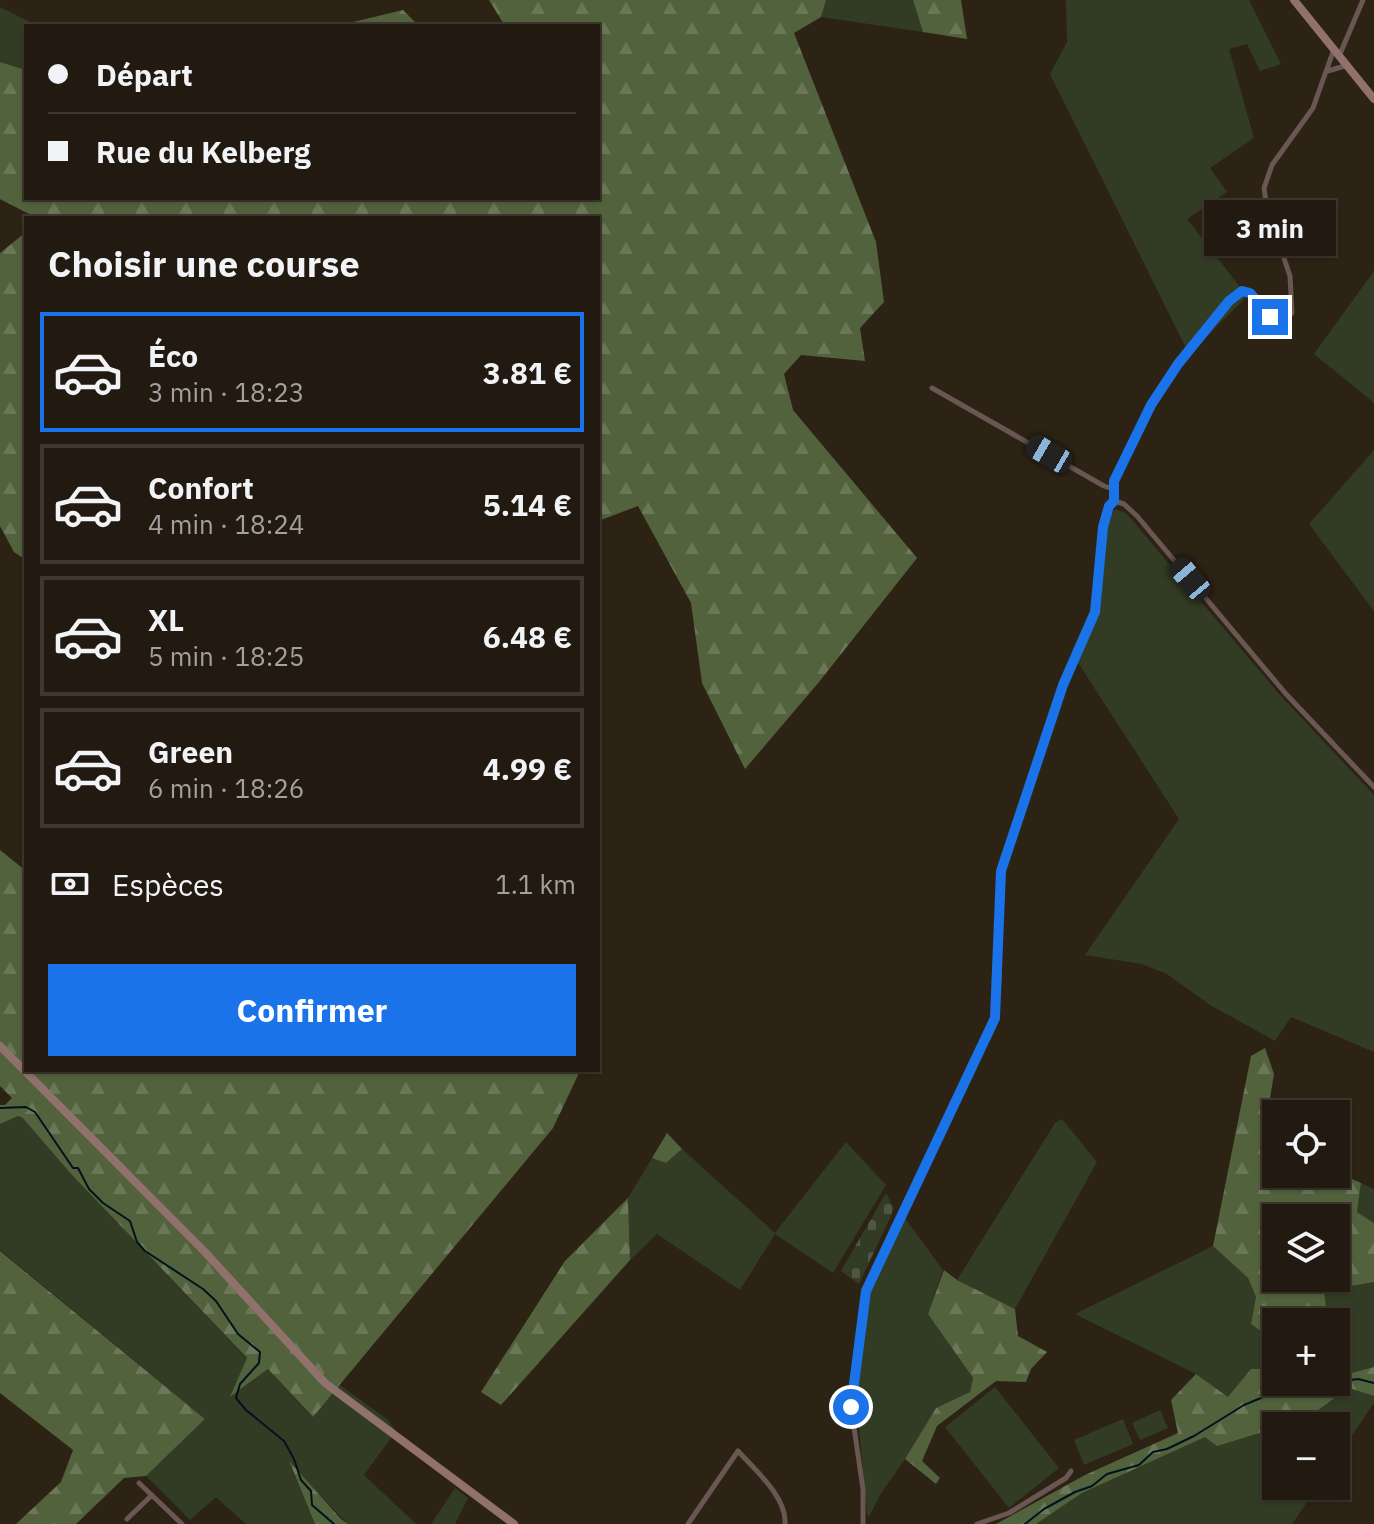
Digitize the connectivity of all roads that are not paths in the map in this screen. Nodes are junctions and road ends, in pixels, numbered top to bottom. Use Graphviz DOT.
graph roads {
  1 [pos="1294,0"];
  2 [pos="1363,0"];
  3 [pos="1337,51"];
  4 [pos="1348,65"];
  5 [pos="1327,71"];
  6 [pos="1374,99"];
  7 [pos="932,388"];
  8 [pos="1113,489"];
  9 [pos="1114,501"];
  10 [pos="1374,787"];
  11 [pos="0,1046"];
  12 [pos="24,1070"];
  13 [pos="26,1072"];
  14 [pos="1071,1471"];
  15 [pos="139,1483"];
  16 [pos="152,1495"];
  17 [pos="127,1519"];
  18 [pos="182,1524"];
  19 [pos="514,1524"];
  20 [pos="688,1524"];
  21 [pos="785,1524"];
  22 [pos="863,1524"];
  23 [pos="977,1524"];
  1 -- 3 [label="street"];
  2 -- 3 [label="street"];
  3 -- 4 [label="street"];
  3 -- 5 [label="street"];
  4 -- 5 [label="street"];
  4 -- 6 [label="street"];
  5 -- 8 [label="street"];
  7 -- 8 [label="street"];
  8 -- 9 [label="street"];
  9 -- 10 [label="street"];
  9 -- 22 [label="street"];
  11 -- 12 [label="street"];
  13 -- 19 [label="street"];
  14 -- 23 [label="street"];
  15 -- 16 [label="street"];
  16 -- 17 [label="street"];
  16 -- 18 [label="street"];
  20 -- 21 [label="street"];
}
